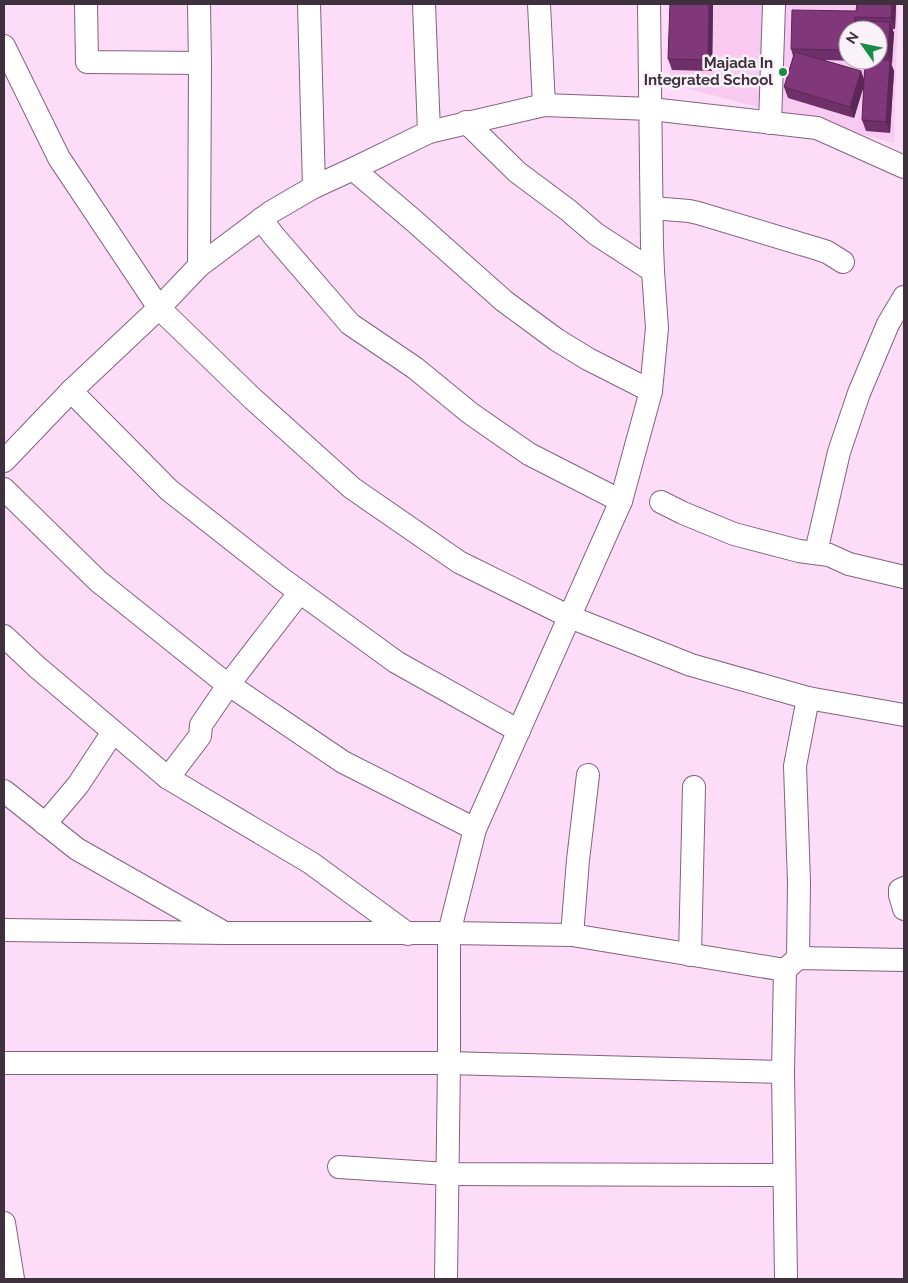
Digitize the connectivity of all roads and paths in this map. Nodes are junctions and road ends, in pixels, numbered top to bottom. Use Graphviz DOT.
graph roads {
  1 [pos="86,4"];
  2 [pos="198,4"];
  3 [pos="309,4"];
  4 [pos="424,4"];
  5 [pos="539,4"];
  6 [pos="649,4"];
  7 [pos="774,5"];
  8 [pos="4,46"];
  9 [pos="200,63"];
  10 [pos="544,105"];
  11 [pos="651,109"];
  12 [pos="466,122"];
  13 [pos="770,122"];
  14 [pos="429,132"];
  15 [pos="904,167"];
  16 [pos="353,169"];
  17 [pos="314,187"];
  18 [pos="652,208"];
  19 [pos="261,219"];
  20 [pos="843,262"];
  21 [pos="199,266"];
  22 [pos="653,271"];
  23 [pos="904,297"];
  24 [pos="159,308"];
  25 [pos="71,391"];
  26 [pos="651,392"];
  27 [pos="4,461"];
  28 [pos="4,489"];
  29 [pos="621,501"];
  30 [pos="661,502"];
  31 [pos="816,552"];
  32 [pos="904,577"];
  33 [pos="300,592"];
  34 [pos="570,617"];
  35 [pos="4,636"];
  36 [pos="229,684"];
  37 [pos="808,698"];
  38 [pos="904,715"];
  39 [pos="519,731"];
  40 [pos="114,732"];
  41 [pos="588,775"];
  42 [pos="168,778"];
  43 [pos="694,787"];
  44 [pos="4,791"];
  45 [pos="45,824"];
  46 [pos="475,829"];
  47 [pos="904,888"];
  48 [pos="904,909"];
  49 [pos="4,930"];
  50 [pos="449,933"];
  51 [pos="225,934"];
  52 [pos="408,934"];
  53 [pos="572,936"];
  54 [pos="690,954"];
  55 [pos="904,960"];
  56 [pos="792,964"];
  57 [pos="4,1062"];
  58 [pos="449,1063"];
  59 [pos="783,1072"];
  60 [pos="339,1167"];
  61 [pos="447,1174"];
  62 [pos="784,1175"];
  63 [pos="4,1223"];
  64 [pos="13,1279"];
  65 [pos="446,1279"];
  66 [pos="786,1279"];
  1 -- 9 [label="street"];
  2 -- 9 [label="street"];
  3 -- 17 [label="street"];
  4 -- 14 [label="street"];
  5 -- 10 [label="street"];
  6 -- 11 [label="street"];
  7 -- 13 [label="street"];
  8 -- 24 [label="street"];
  9 -- 21 [label="street"];
  10 -- 11 [label="street"];
  10 -- 12 [label="street"];
  11 -- 13 [label="street"];
  11 -- 18 [label="street"];
  12 -- 14 [label="street"];
  12 -- 22 [label="street"];
  13 -- 15 [label="street"];
  14 -- 16 [label="street"];
  16 -- 17 [label="street"];
  16 -- 26 [label="street"];
  17 -- 19 [label="street"];
  18 -- 20 [label="street"];
  18 -- 22 [label="street"];
  19 -- 21 [label="street"];
  19 -- 29 [label="street"];
  21 -- 24 [label="street"];
  22 -- 26 [label="street"];
  23 -- 31 [label="street"];
  24 -- 25 [label="street"];
  24 -- 34 [label="street"];
  25 -- 27 [label="street"];
  25 -- 33 [label="street"];
  26 -- 29 [label="street"];
  28 -- 36 [label="street"];
  29 -- 34 [label="street"];
  30 -- 31 [label="street"];
  31 -- 32 [label="street"];
  33 -- 36 [label="street"];
  33 -- 39 [label="street"];
  34 -- 37 [label="street"];
  34 -- 39 [label="street"];
  35 -- 40 [label="street"];
  36 -- 42 [label="street"];
  36 -- 46 [label="street"];
  37 -- 38 [label="street"];
  37 -- 56 [label="street"];
  39 -- 46 [label="street"];
  40 -- 42 [label="street"];
  40 -- 45 [label="street"];
  41 -- 53 [label="street"];
  42 -- 52 [label="street"];
  43 -- 54 [label="street"];
  44 -- 45 [label="street"];
  45 -- 51 [label="street"];
  46 -- 50 [label="street"];
  47 -- 48 [label="street"];
  49 -- 51 [label="street"];
  50 -- 52 [label="street"];
  50 -- 53 [label="street"];
  50 -- 58 [label="street"];
  51 -- 52 [label="street"];
  53 -- 54 [label="street"];
  54 -- 56 [label="street"];
  55 -- 56 [label="street"];
  56 -- 59 [label="street"];
  57 -- 58 [label="street"];
  58 -- 59 [label="street"];
  58 -- 61 [label="street"];
  59 -- 62 [label="street"];
  60 -- 61 [label="street"];
  61 -- 62 [label="street"];
  61 -- 65 [label="street"];
  62 -- 66 [label="street"];
  63 -- 64 [label="street"];
}
